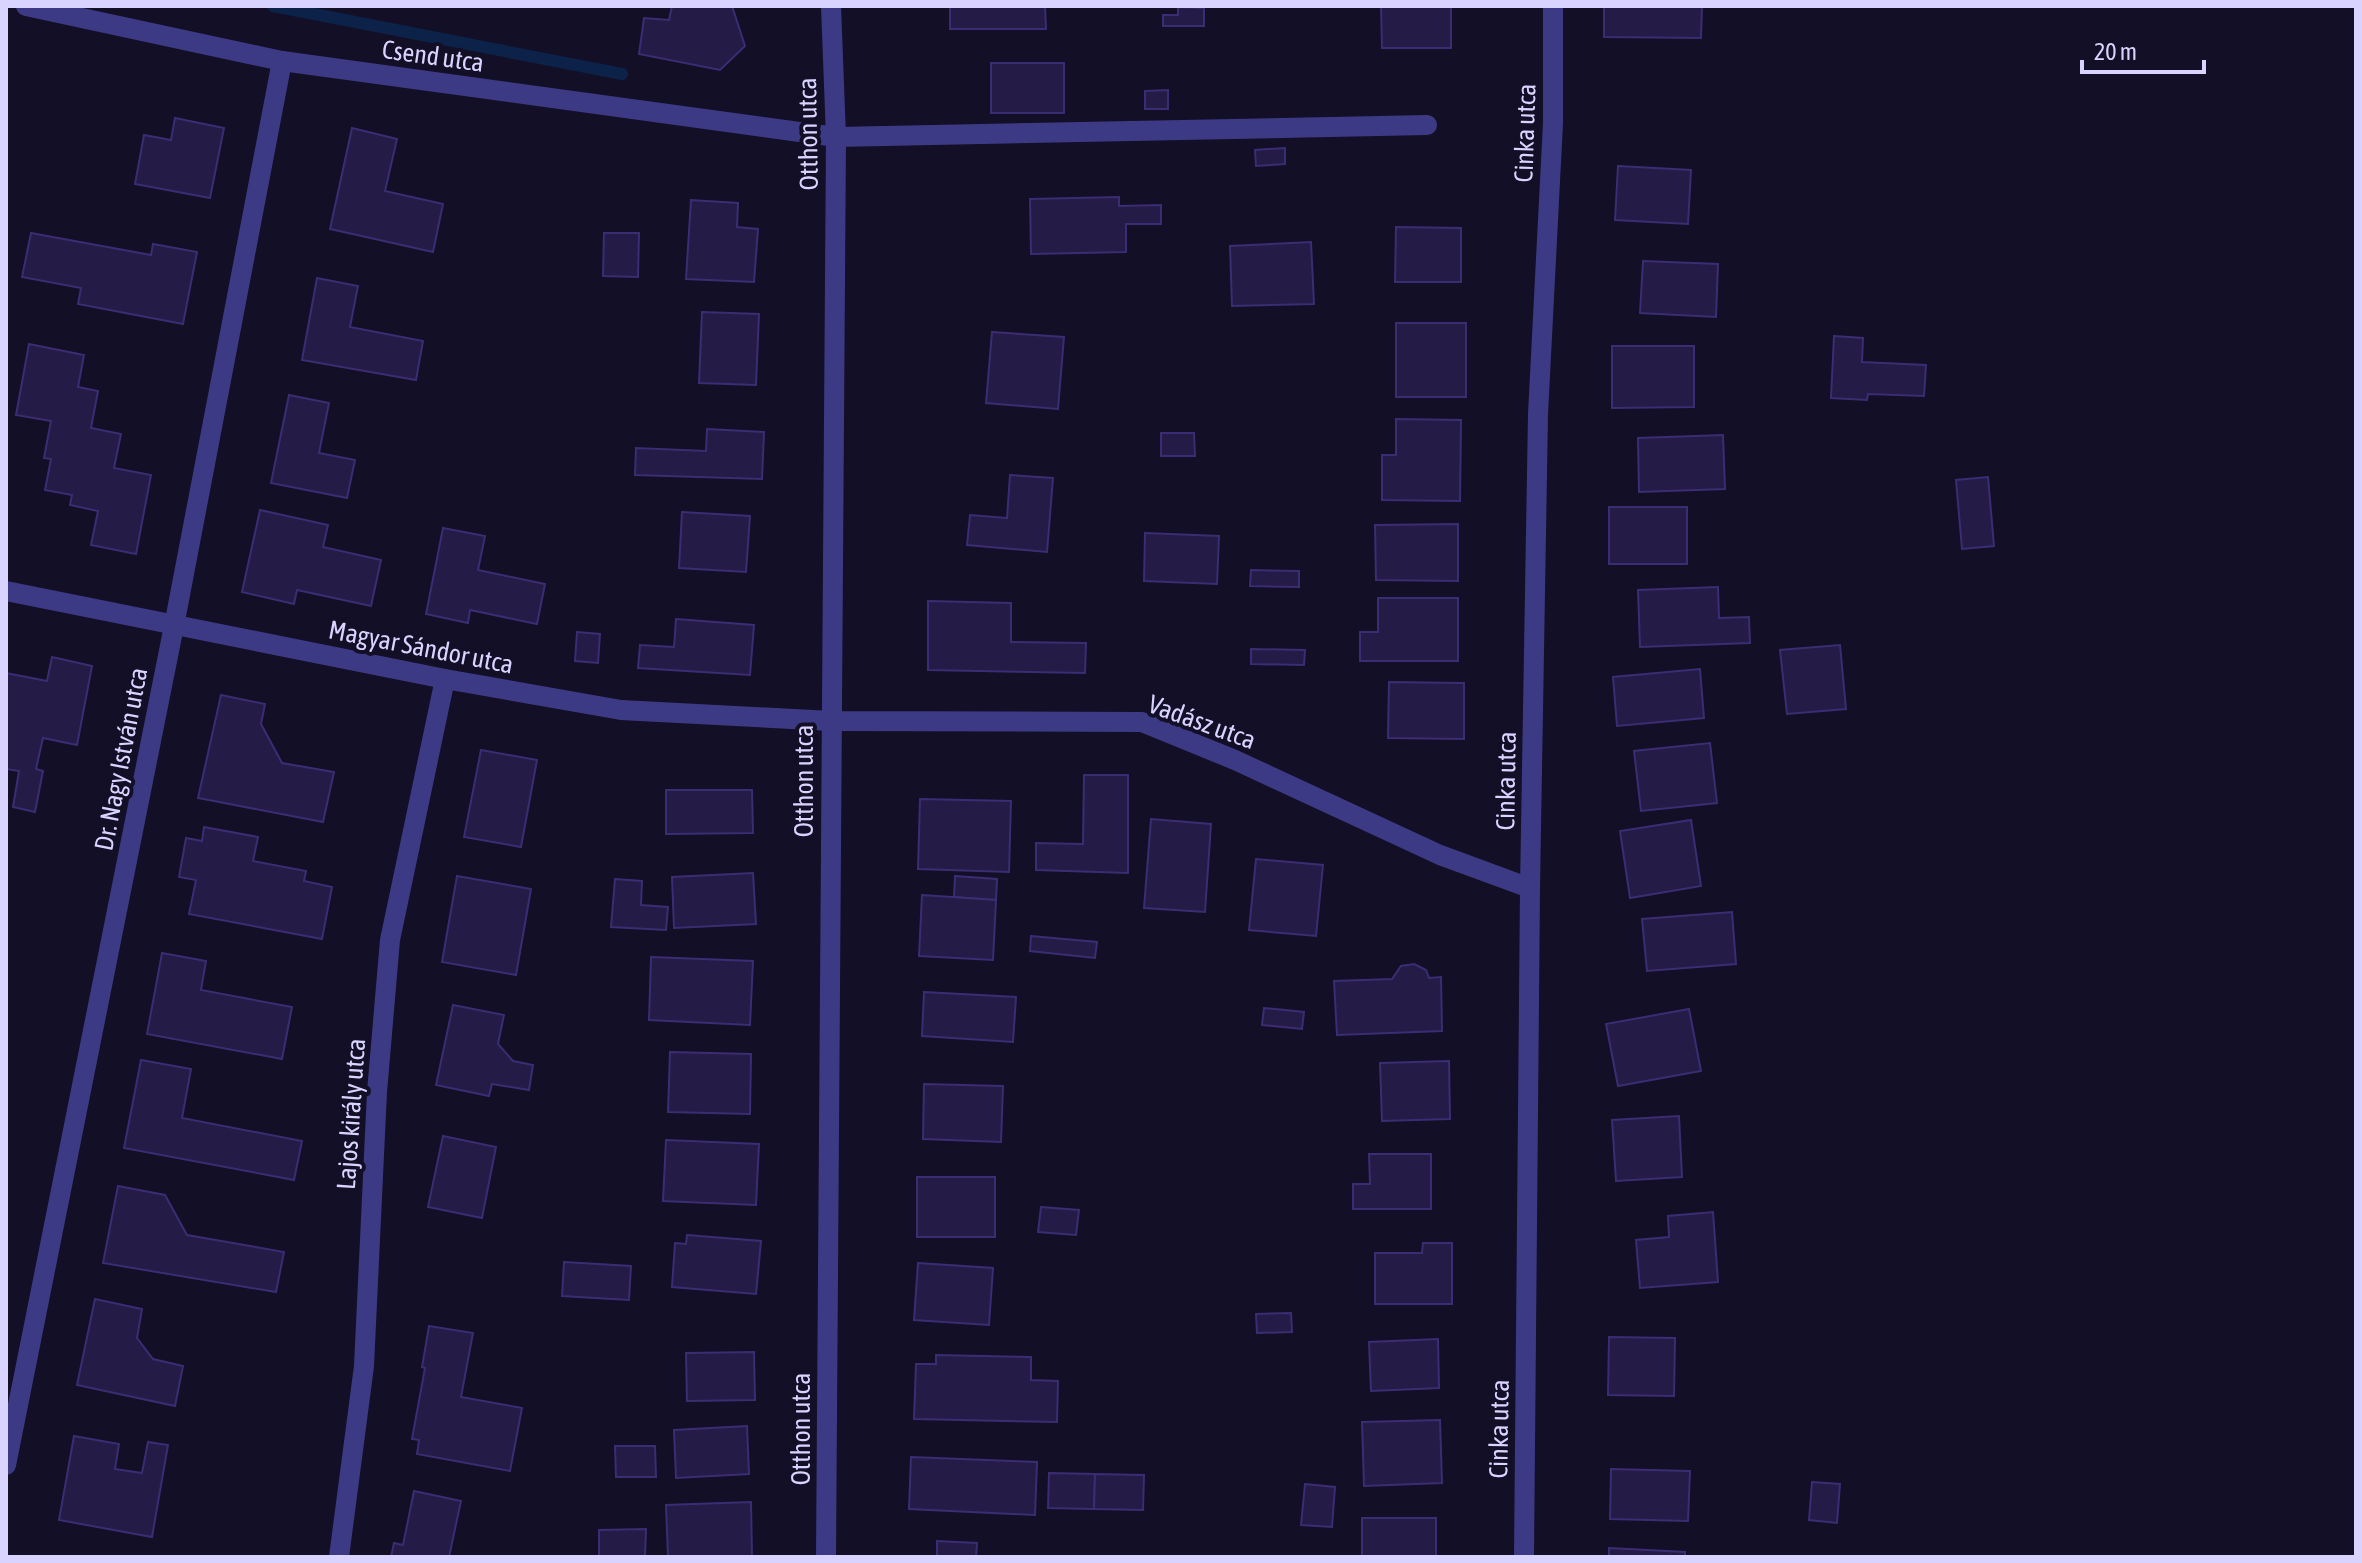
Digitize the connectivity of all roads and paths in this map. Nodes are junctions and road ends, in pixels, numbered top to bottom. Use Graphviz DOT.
graph roads {
  1 [pos="26,6"];
  2 [pos="831,6"];
  3 [pos="1553,6"];
  4 [pos="282,61"];
  5 [pos="1427,125"];
  6 [pos="836,137"];
  7 [pos="6,591"];
  8 [pos="174,626"];
  9 [pos="445,679"];
  10 [pos="831,721"];
  11 [pos="1530,888"];
  12 [pos="6,1465"];
  13 [pos="339,1557"];
  14 [pos="826,1557"];
  15 [pos="1524,1557"];
  1 -- 4 [label="street, Csend utca"];
  2 -- 6 [label="street, Otthon utca"];
  3 -- 11 [label="street, Cinka utca"];
  4 -- 6 [label="street, Csend utca"];
  4 -- 8 [label="street, Dr. Nagy István utca"];
  5 -- 6 [label="street, Csend utca"];
  6 -- 10 [label="street, Otthon utca"];
  7 -- 8 [label="street, Magyar Sándor utca"];
  8 -- 9 [label="street, Magyar Sándor utca"];
  8 -- 12 [label="street, Dr. Nagy István utca"];
  9 -- 10 [label="street, Magyar Sándor utca"];
  9 -- 13 [label="street, Lajos király utca"];
  10 -- 11 [label="street, Vadász utca"];
  10 -- 14 [label="street, Otthon utca"];
  11 -- 15 [label="street, Cinka utca"];
}
